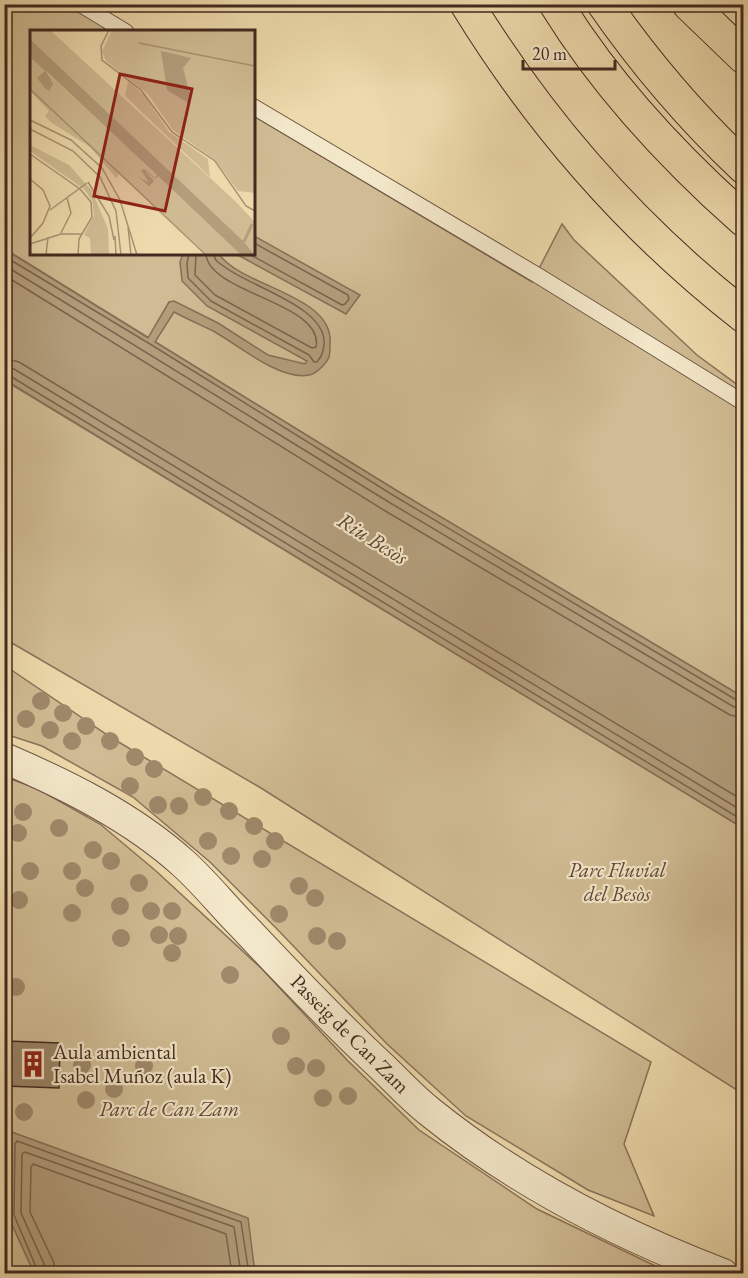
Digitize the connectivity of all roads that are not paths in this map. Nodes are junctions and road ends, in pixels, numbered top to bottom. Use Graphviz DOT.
graph roads {
  1 [pos="80,4"];
  2 [pos="467,4"];
  3 [pos="556,4"];
  4 [pos="604,4"];
  5 [pos="689,4"];
  6 [pos="123,30"];
  7 [pos="744,57"];
  8 [pos="255,108"];
  9 [pos="744,166"];
  10 [pos="744,220"];
  11 [pos="744,316"];
  12 [pos="744,403"];
  13 [pos="4,758"];
  14 [pos="723,1274"];
  1 -- 6 [label="lane"];
  2 -- 11 [label="highway"];
  3 -- 10 [label="highway"];
  4 -- 9 [label="highway"];
  5 -- 7 [label="highway"];
  8 -- 12 [label="lane"];
  13 -- 14 [label="street, Passeig de Can Zam"];
}
